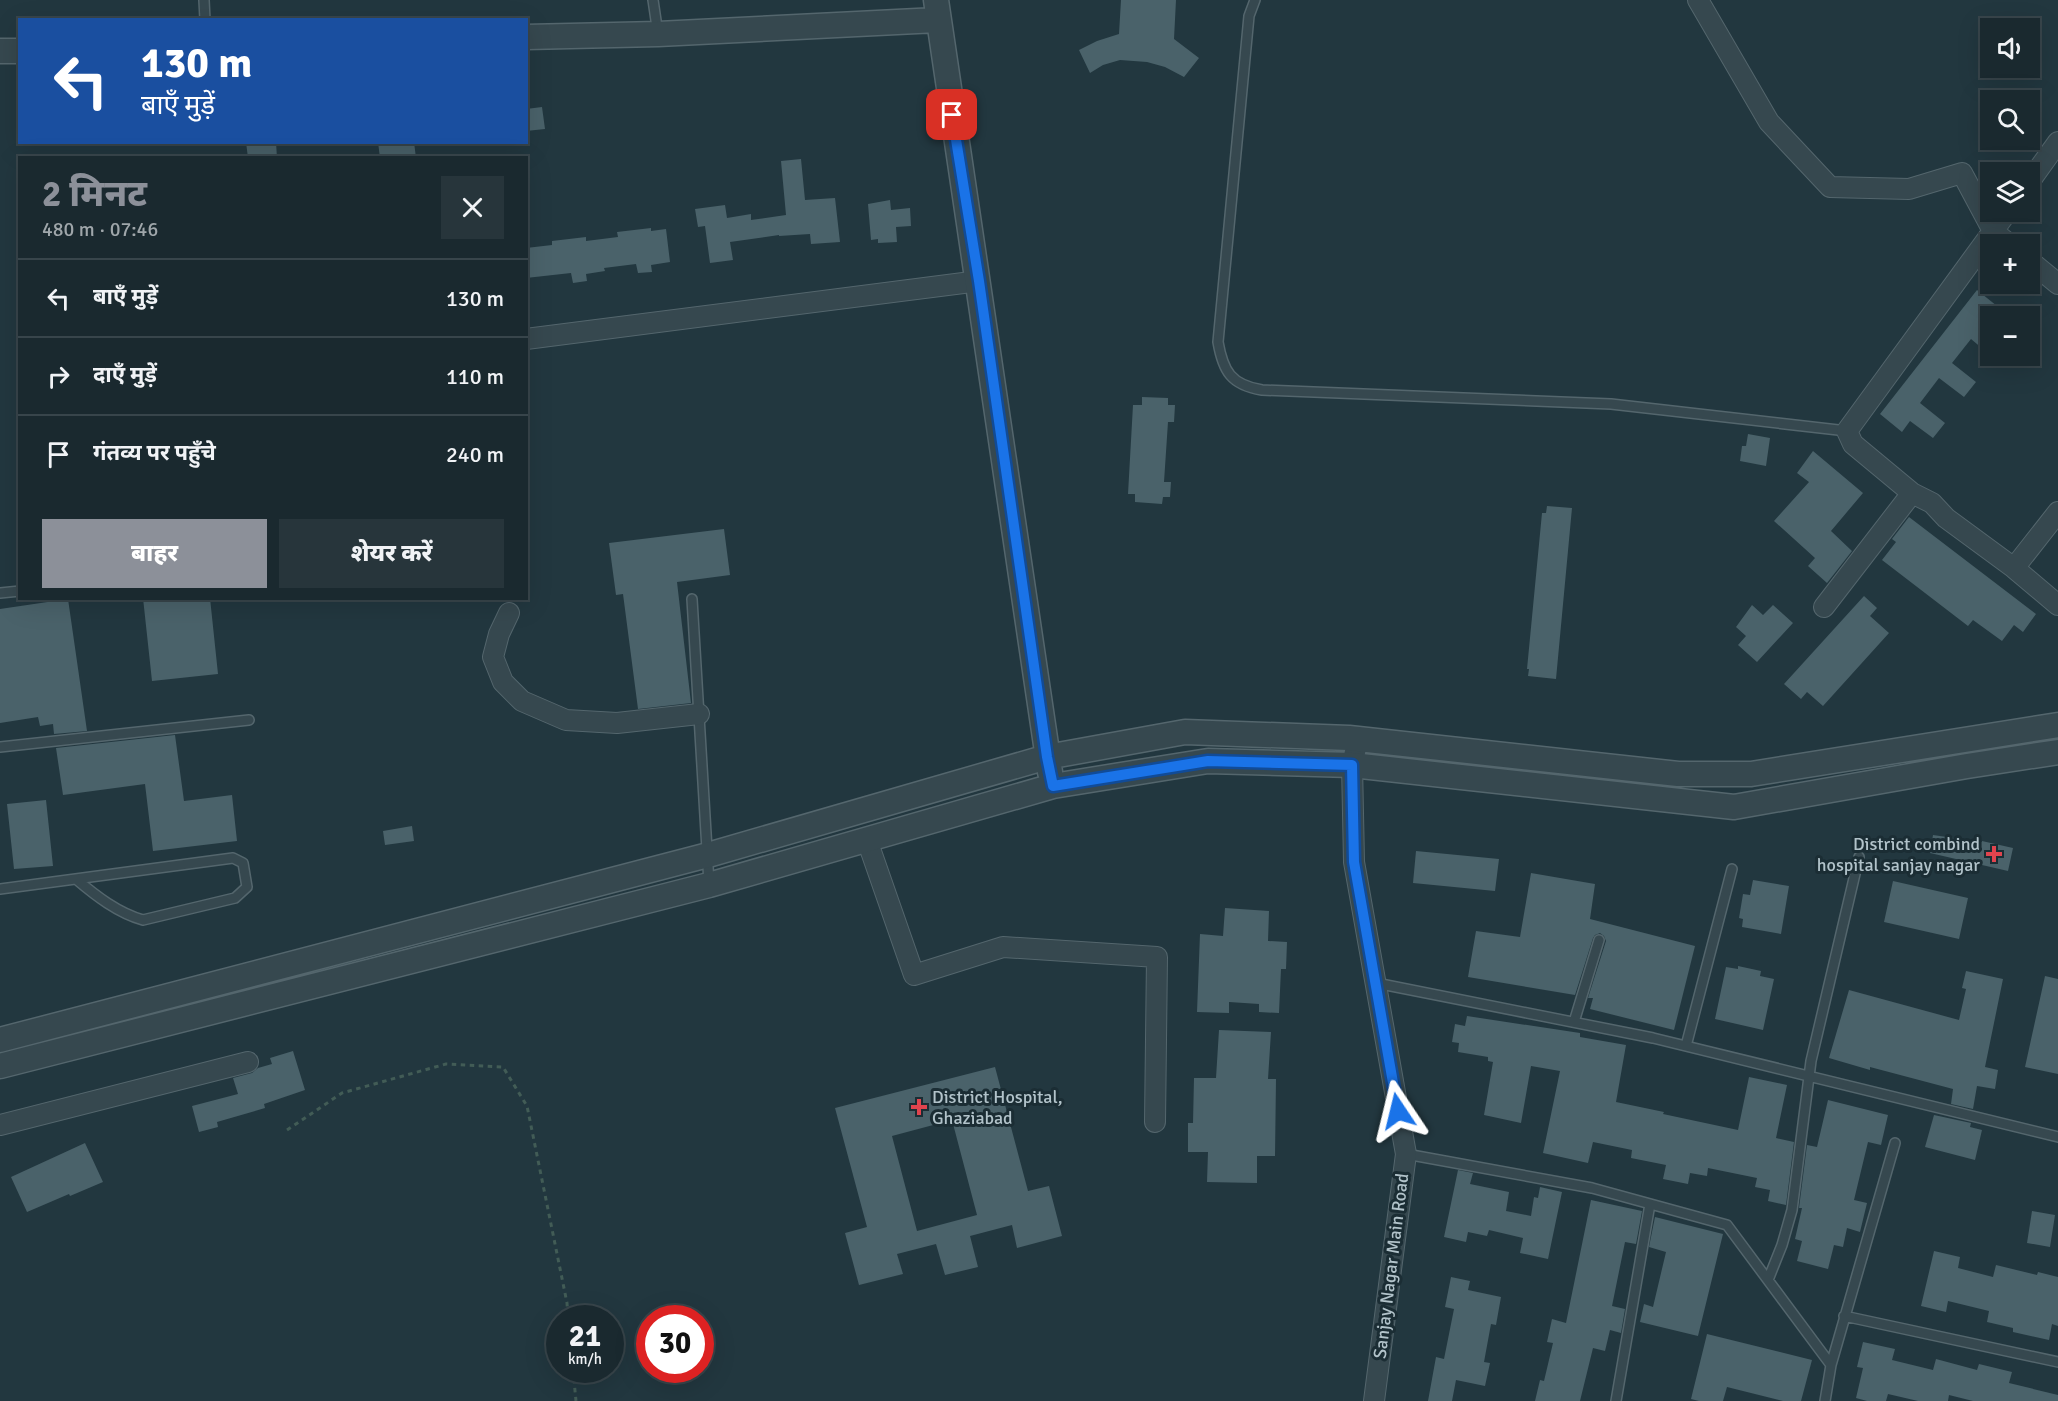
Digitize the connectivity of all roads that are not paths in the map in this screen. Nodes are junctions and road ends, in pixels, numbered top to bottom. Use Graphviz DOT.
graph roads {
  1 [pos="204,0"];
  2 [pos="653,0"];
  3 [pos="1255,0"];
  4 [pos="1698,0"];
  5 [pos="937,10"];
  6 [pos="205,18"];
  7 [pos="658,34"];
  8 [pos="528,37"];
  9 [pos="0,51"];
  10 [pos="18,51"];
  11 [pos="2058,142"];
  12 [pos="2040,167"];
  13 [pos="2000,222"];
  14 [pos="1993,231"];
  15 [pos="1997,234"];
  16 [pos="2040,269"];
  17 [pos="979,281"];
  18 [pos="2058,284"];
  19 [pos="528,339"];
  20 [pos="1847,432"];
  21 [pos="1912,493"];
  22 [pos="2058,512"];
  23 [pos="2014,568"];
  24 [pos="18,591"];
  25 [pos="0,593"];
  26 [pos="692,598"];
  27 [pos="2058,604"];
  28 [pos="1824,607"];
  29 [pos="509,613"];
  30 [pos="699,714"];
  31 [pos="249,720"];
  32 [pos="2058,725"];
  33 [pos="1358,739"];
  34 [pos="0,747"];
  35 [pos="2058,752"];
  36 [pos="1047,757"];
  37 [pos="1352,765"];
  38 [pos="1053,786"];
  39 [pos="867,840"];
  40 [pos="708,855"];
  41 [pos="1859,857"];
  42 [pos="1732,868"];
  43 [pos="76,879"];
  44 [pos="709,885"];
  45 [pos="0,889"];
  46 [pos="1599,940"];
  47 [pos="1375,982"];
  48 [pos="1574,1022"];
  49 [pos="0,1040"];
  50 [pos="1686,1046"];
  51 [pos="248,1062"];
  52 [pos="0,1066"];
  53 [pos="1811,1077"];
  54 [pos="1155,1122"];
  55 [pos="0,1125"];
  56 [pos="2058,1137"];
  57 [pos="1895,1143"];
  58 [pos="1406,1154"];
  59 [pos="1650,1204"];
  60 [pos="1768,1280"];
  61 [pos="1844,1316"];
  62 [pos="2058,1362"];
  63 [pos="1831,1365"];
  64 [pos="1374,1401"];
  65 [pos="1616,1401"];
  66 [pos="1825,1401"];
  1 -- 6 [label="lane"];
  2 -- 7 [label="lane"];
  3 -- 20 [label="lane"];
  4 -- 14 [label="street"];
  5 -- 7 [label="street"];
  5 -- 17 [label="street"];
  7 -- 8 [label="street"];
  9 -- 10 [label="street"];
  11 -- 12 [label="street"];
  13 -- 14 [label="street"];
  14 -- 15 [label="street"];
  14 -- 20 [label="street"];
  16 -- 18 [label="street"];
  17 -- 19 [label="street"];
  17 -- 36 [label="street"];
  20 -- 21 [label="street"];
  21 -- 23 [label="street"];
  21 -- 28 [label="street"];
  22 -- 23 [label="street"];
  23 -- 27 [label="street"];
  24 -- 25 [label="lane"];
  26 -- 30 [label="lane"];
  29 -- 30 [label="street"];
  30 -- 40 [label="lane"];
  31 -- 34 [label="lane"];
  32 -- 33 [label="street"];
  33 -- 36 [label="street"];
  33 -- 37 [label="street, Sanjay Nagar Main Road"];
  35 -- 37 [label="street"];
  36 -- 38 [label="street"];
  36 -- 40 [label="street"];
  37 -- 38 [label="street"];
  37 -- 47 [label="street, Sanjay Nagar Main Road"];
  38 -- 39 [label="street"];
  39 -- 44 [label="street"];
  39 -- 54 [label="street"];
  40 -- 44 [label="lane"];
  40 -- 49 [label="street"];
  41 -- 53 [label="lane"];
  42 -- 50 [label="lane"];
  43 -- 43 [label="lane"];
  43 -- 45 [label="lane"];
  44 -- 52 [label="street"];
  46 -- 48 [label="lane"];
  47 -- 48 [label="lane"];
  47 -- 58 [label="street, Sanjay Nagar Main Road"];
  48 -- 50 [label="lane"];
  50 -- 53 [label="lane"];
  51 -- 55 [label="street"];
  53 -- 56 [label="lane"];
  53 -- 60 [label="lane"];
  57 -- 61 [label="lane"];
  58 -- 59 [label="lane"];
  58 -- 64 [label="street, Sanjay Nagar Main Road"];
  59 -- 60 [label="lane"];
  59 -- 65 [label="lane"];
  60 -- 63 [label="lane"];
  61 -- 62 [label="lane"];
  61 -- 63 [label="lane"];
  63 -- 66 [label="lane"];
}
